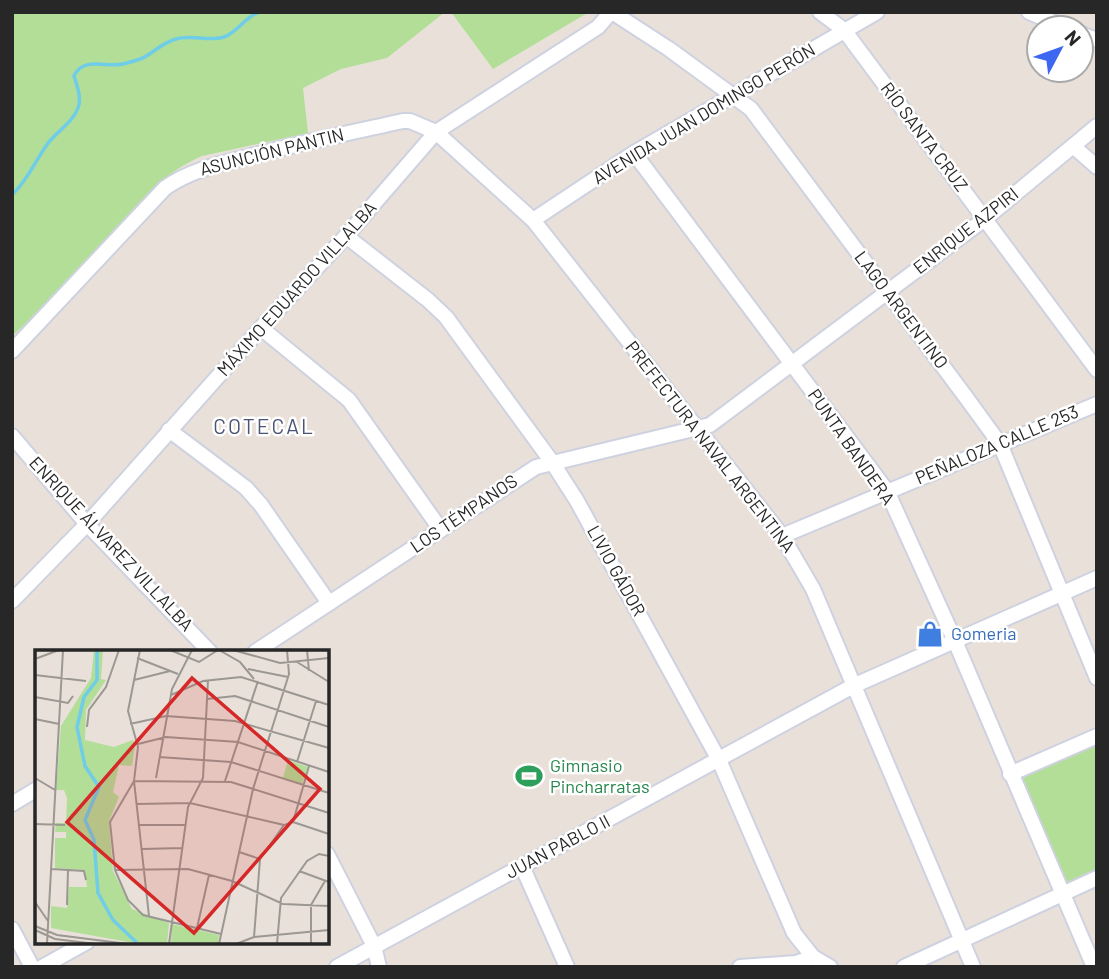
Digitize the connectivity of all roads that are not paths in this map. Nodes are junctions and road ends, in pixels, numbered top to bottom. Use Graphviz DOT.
graph roads {
  1 [pos="612,12"];
  2 [pos="820,12"];
  3 [pos="877,12"];
  4 [pos="844,30"];
  5 [pos="733,95"];
  6 [pos="1097,126"];
  7 [pos="436,132"];
  8 [pos="1073,146"];
  9 [pos="634,153"];
  10 [pos="1097,167"];
  11 [pos="986,218"];
  12 [pos="533,220"];
  13 [pos="346,236"];
  14 [pos="888,291"];
  15 [pos="261,328"];
  16 [pos="12,351"];
  17 [pos="791,363"];
  18 [pos="1097,370"];
  19 [pos="1097,404"];
  20 [pos="169,430"];
  21 [pos="697,430"];
  22 [pos="12,436"];
  23 [pos="1000,444"];
  24 [pos="552,462"];
  25 [pos="887,491"];
  26 [pos="87,524"];
  27 [pos="441,530"];
  28 [pos="782,536"];
  29 [pos="1097,578"];
  30 [pos="1062,594"];
  31 [pos="12,601"];
  32 [pos="329,603"];
  33 [pos="955,641"];
  34 [pos="208,650"];
  35 [pos="258,650"];
  36 [pos="1097,678"];
  37 [pos="853,686"];
  38 [pos="1097,736"];
  39 [pos="719,760"];
  40 [pos="1010,774"];
  41 [pos="35,790"];
  42 [pos="12,804"];
  43 [pos="329,857"];
  44 [pos="522,866"];
  45 [pos="1097,878"];
  46 [pos="1062,894"];
  47 [pos="12,929"];
  48 [pos="961,940"];
  49 [pos="83,944"];
  50 [pos="373,946"];
  51 [pos="813,957"];
  52 [pos="32,967"];
  53 [pos="42,967"];
  54 [pos="337,967"];
  55 [pos="380,967"];
  56 [pos="567,967"];
  57 [pos="740,967"];
  58 [pos="830,967"];
  59 [pos="904,967"];
  60 [pos="973,967"];
  61 [pos="1094,967"];
  1 -- 5 [label="street, LAGO ARGENTINO"];
  1 -- 7 [label="street, MÁXIMO EDUARDO VILLALBA"];
  2 -- 4 [label="street, RÍO SANTA CRUZ"];
  3 -- 4 [label="street, AVENIDA JUAN DOMINGO PERÓN"];
  4 -- 5 [label="street, AVENIDA JUAN DOMINGO PERÓN"];
  4 -- 11 [label="street, RÍO SANTA CRUZ"];
  5 -- 9 [label="street, AVENIDA JUAN DOMINGO PERÓN"];
  5 -- 14 [label="street, LAGO ARGENTINO"];
  6 -- 8 [label="street, ENRIQUE AZPIRI"];
  7 -- 12 [label="street, PREFECTURA NAVAL ARGENTINA"];
  7 -- 13 [label="street, MÁXIMO EDUARDO VILLALBA"];
  7 -- 16 [label="street, ASUNCIÓN PANTIN"];
  8 -- 10 [label="street"];
  8 -- 11 [label="street, ENRIQUE AZPIRI"];
  9 -- 12 [label="street, AVENIDA JUAN DOMINGO PERÓN"];
  9 -- 17 [label="street, PUNTA BANDERA"];
  11 -- 14 [label="street, ENRIQUE AZPIRI"];
  11 -- 18 [label="street, RÍO SANTA CRUZ"];
  12 -- 21 [label="street, PREFECTURA NAVAL ARGENTINA"];
  13 -- 15 [label="street, MÁXIMO EDUARDO VILLALBA"];
  13 -- 24 [label="street, LIVIO GÁDOR"];
  14 -- 17 [label="street, ENRIQUE AZPIRI"];
  14 -- 23 [label="street, LAGO ARGENTINO"];
  15 -- 20 [label="street, MÁXIMO EDUARDO VILLALBA"];
  15 -- 27 [label="street"];
  17 -- 21 [label="street, ENRIQUE AZPIRI"];
  17 -- 25 [label="street, PUNTA BANDERA"];
  19 -- 23 [label="street, PEÑALOZA CALLE 253"];
  20 -- 26 [label="street, MÁXIMO EDUARDO VILLALBA"];
  20 -- 32 [label="street"];
  21 -- 24 [label="street, LOS TÉMPANOS"];
  21 -- 28 [label="street, PREFECTURA NAVAL ARGENTINA"];
  22 -- 26 [label="street, ENRIQUE ÁLVAREZ VILLALBA"];
  23 -- 25 [label="street, PEÑALOZA CALLE 253"];
  23 -- 30 [label="street, LAGO ARGENTINO"];
  24 -- 27 [label="street, LOS TÉMPANOS"];
  24 -- 39 [label="street, LIVIO GÁDOR"];
  25 -- 28 [label="street, PEÑALOZA CALLE 253"];
  25 -- 33 [label="street, PUNTA BANDERA"];
  26 -- 31 [label="street, MÁXIMO EDUARDO VILLALBA"];
  26 -- 34 [label="street, ENRIQUE ÁLVAREZ VILLALBA"];
  27 -- 32 [label="street, LOS TÉMPANOS"];
  28 -- 37 [label="street, PREFECTURA NAVAL ARGENTINA"];
  29 -- 30 [label="street, JUAN PABLO II"];
  30 -- 33 [label="street, JUAN PABLO II"];
  30 -- 36 [label="street, LAGO ARGENTINO"];
  32 -- 35 [label="street, LOS TÉMPANOS"];
  33 -- 37 [label="street, JUAN PABLO II"];
  33 -- 40 [label="street, PUNTA BANDERA"];
  37 -- 39 [label="street, JUAN PABLO II"];
  37 -- 48 [label="street, PREFECTURA NAVAL ARGENTINA"];
  38 -- 40 [label="street"];
  39 -- 44 [label="street, JUAN PABLO II"];
  39 -- 51 [label="street, LIVIO GÁDOR"];
  40 -- 46 [label="street, PUNTA BANDERA"];
  41 -- 42 [label="street"];
  43 -- 50 [label="street"];
  44 -- 50 [label="street, JUAN PABLO II"];
  44 -- 56 [label="street"];
  45 -- 46 [label="street"];
  46 -- 48 [label="street"];
  46 -- 61 [label="street, PUNTA BANDERA"];
  47 -- 52 [label="street"];
  48 -- 59 [label="street"];
  48 -- 60 [label="street, PREFECTURA NAVAL ARGENTINA"];
  49 -- 53 [label="street"];
  50 -- 54 [label="street, JUAN PABLO II"];
  50 -- 55 [label="street"];
  51 -- 57 [label="street"];
  51 -- 58 [label="street"];
}
